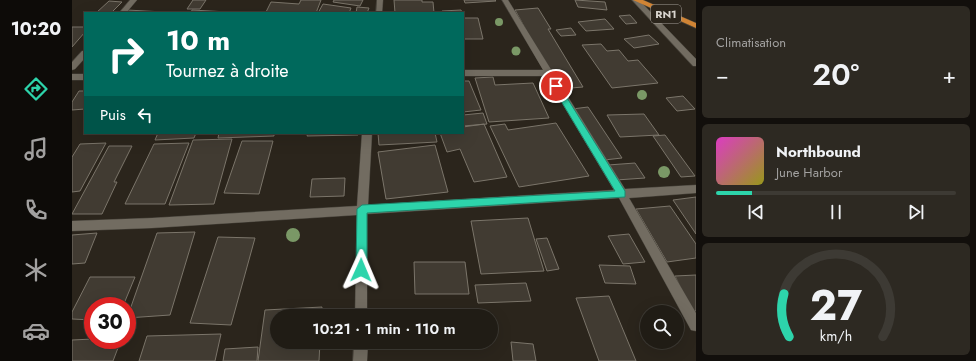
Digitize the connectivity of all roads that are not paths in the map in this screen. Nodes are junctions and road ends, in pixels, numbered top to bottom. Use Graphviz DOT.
graph roads {
  1 [pos="134,0"];
  2 [pos="380,0"];
  3 [pos="505,0"];
  4 [pos="636,0"];
  5 [pos="653,0"];
  6 [pos="123,12"];
  7 [pos="378,12"];
  8 [pos="696,19"];
  9 [pos="696,26"];
  10 [pos="84,54"];
  11 [pos="696,64"];
  12 [pos="72,67"];
  13 [pos="464,73"];
  14 [pos="548,73"];
  15 [pos="72,77"];
  16 [pos="84,77"];
  17 [pos="368,134"];
  18 [pos="696,189"];
  19 [pos="622,194"];
  20 [pos="362,209"];
  21 [pos="72,226"];
  22 [pos="361,309"];
  23 [pos="696,325"];
  24 [pos="361,349"];
  25 [pos="360,361"];
  1 -- 6 [label="street"];
  2 -- 7 [label="street"];
  3 -- 14 [label="street"];
  4 -- 9 [label="highway, RN1"];
  4 -- 11 [label="street"];
  5 -- 8 [label="highway, RN1"];
  10 -- 12 [label="street"];
  13 -- 14 [label="street"];
  14 -- 19 [label="street"];
  15 -- 16 [label="street"];
  17 -- 20 [label="street"];
  18 -- 19 [label="street"];
  19 -- 20 [label="street"];
  19 -- 23 [label="street"];
  20 -- 21 [label="street"];
  20 -- 22 [label="street"];
  24 -- 25 [label="street"];
}
